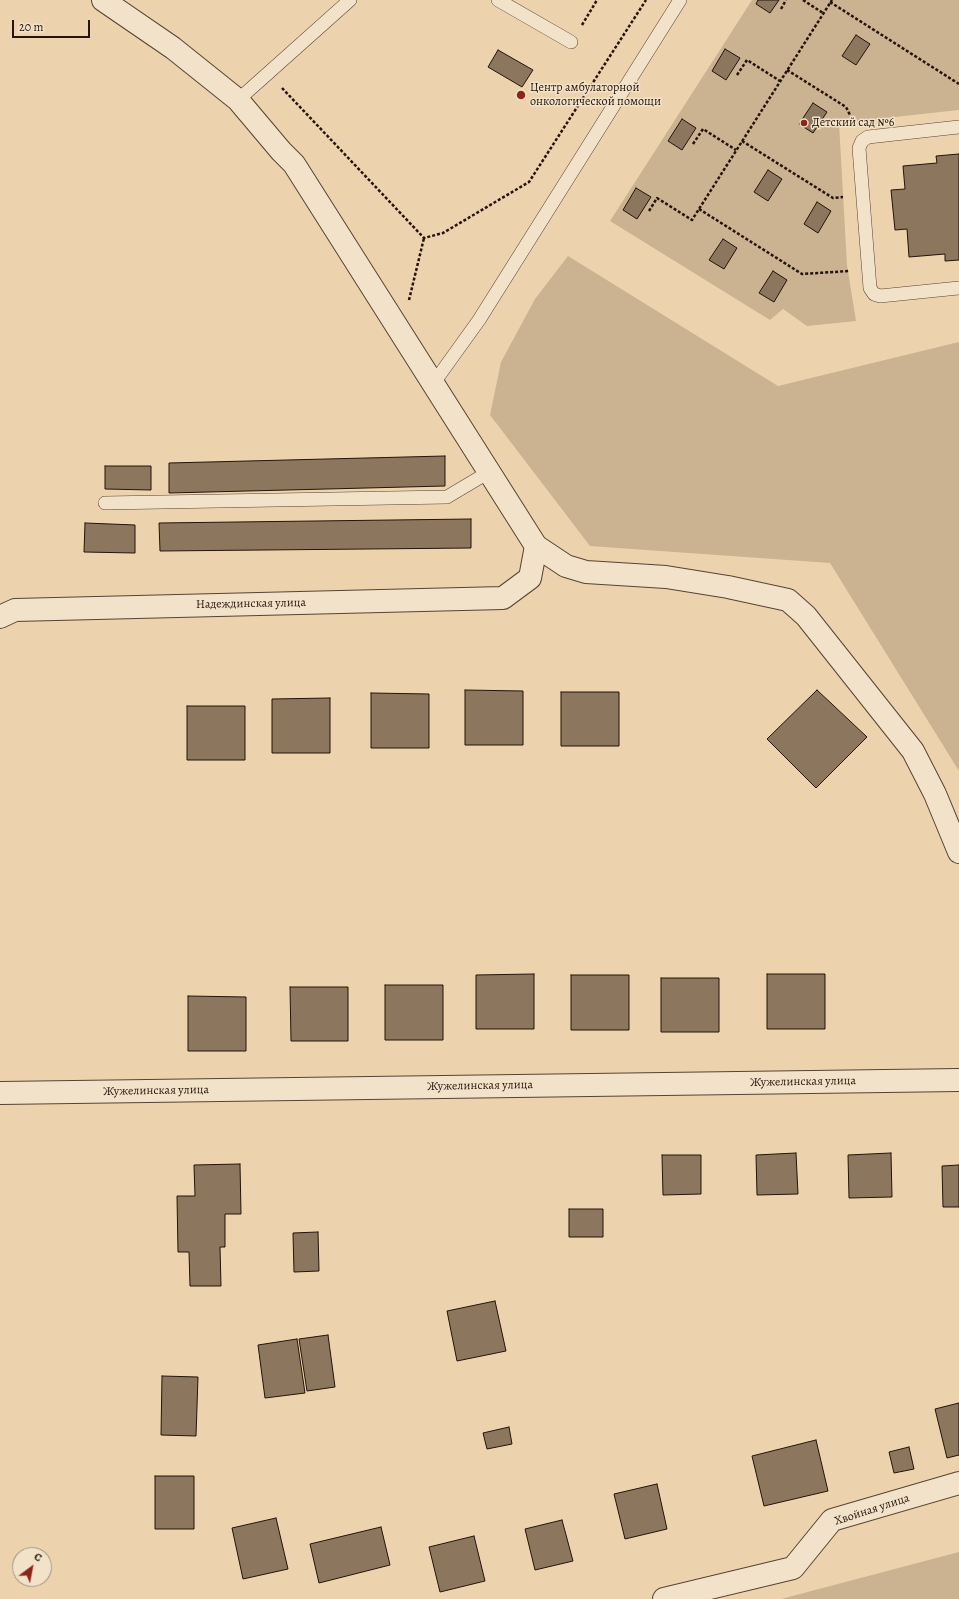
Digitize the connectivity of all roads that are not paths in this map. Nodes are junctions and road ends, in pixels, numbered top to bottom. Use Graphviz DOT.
graph roads {
  1 [pos="103,0"];
  2 [pos="350,0"];
  3 [pos="498,0"];
  4 [pos="680,0"];
  5 [pos="571,42"];
  6 [pos="238,100"];
  7 [pos="959,127"];
  8 [pos="959,288"];
  9 [pos="433,384"];
  10 [pos="489,472"];
  11 [pos="105,503"];
  12 [pos="536,546"];
  13 [pos="0,617"];
  14 [pos="959,852"];
  15 [pos="959,1080"];
  16 [pos="0,1093"];
  17 [pos="959,1483"];
  18 [pos="664,1599"];
  1 -- 6 [label="street"];
  2 -- 6 [label="lane"];
  3 -- 5 [label="lane"];
  4 -- 9 [label="lane"];
  6 -- 9 [label="street"];
  7 -- 8 [label="lane"];
  9 -- 10 [label="street"];
  10 -- 11 [label="lane"];
  10 -- 12 [label="street"];
  12 -- 13 [label="street, Надеждинская улица"];
  12 -- 14 [label="street"];
  15 -- 16 [label="street, Жужелинская улица"];
  17 -- 18 [label="street, Хвойная улица"];
}
